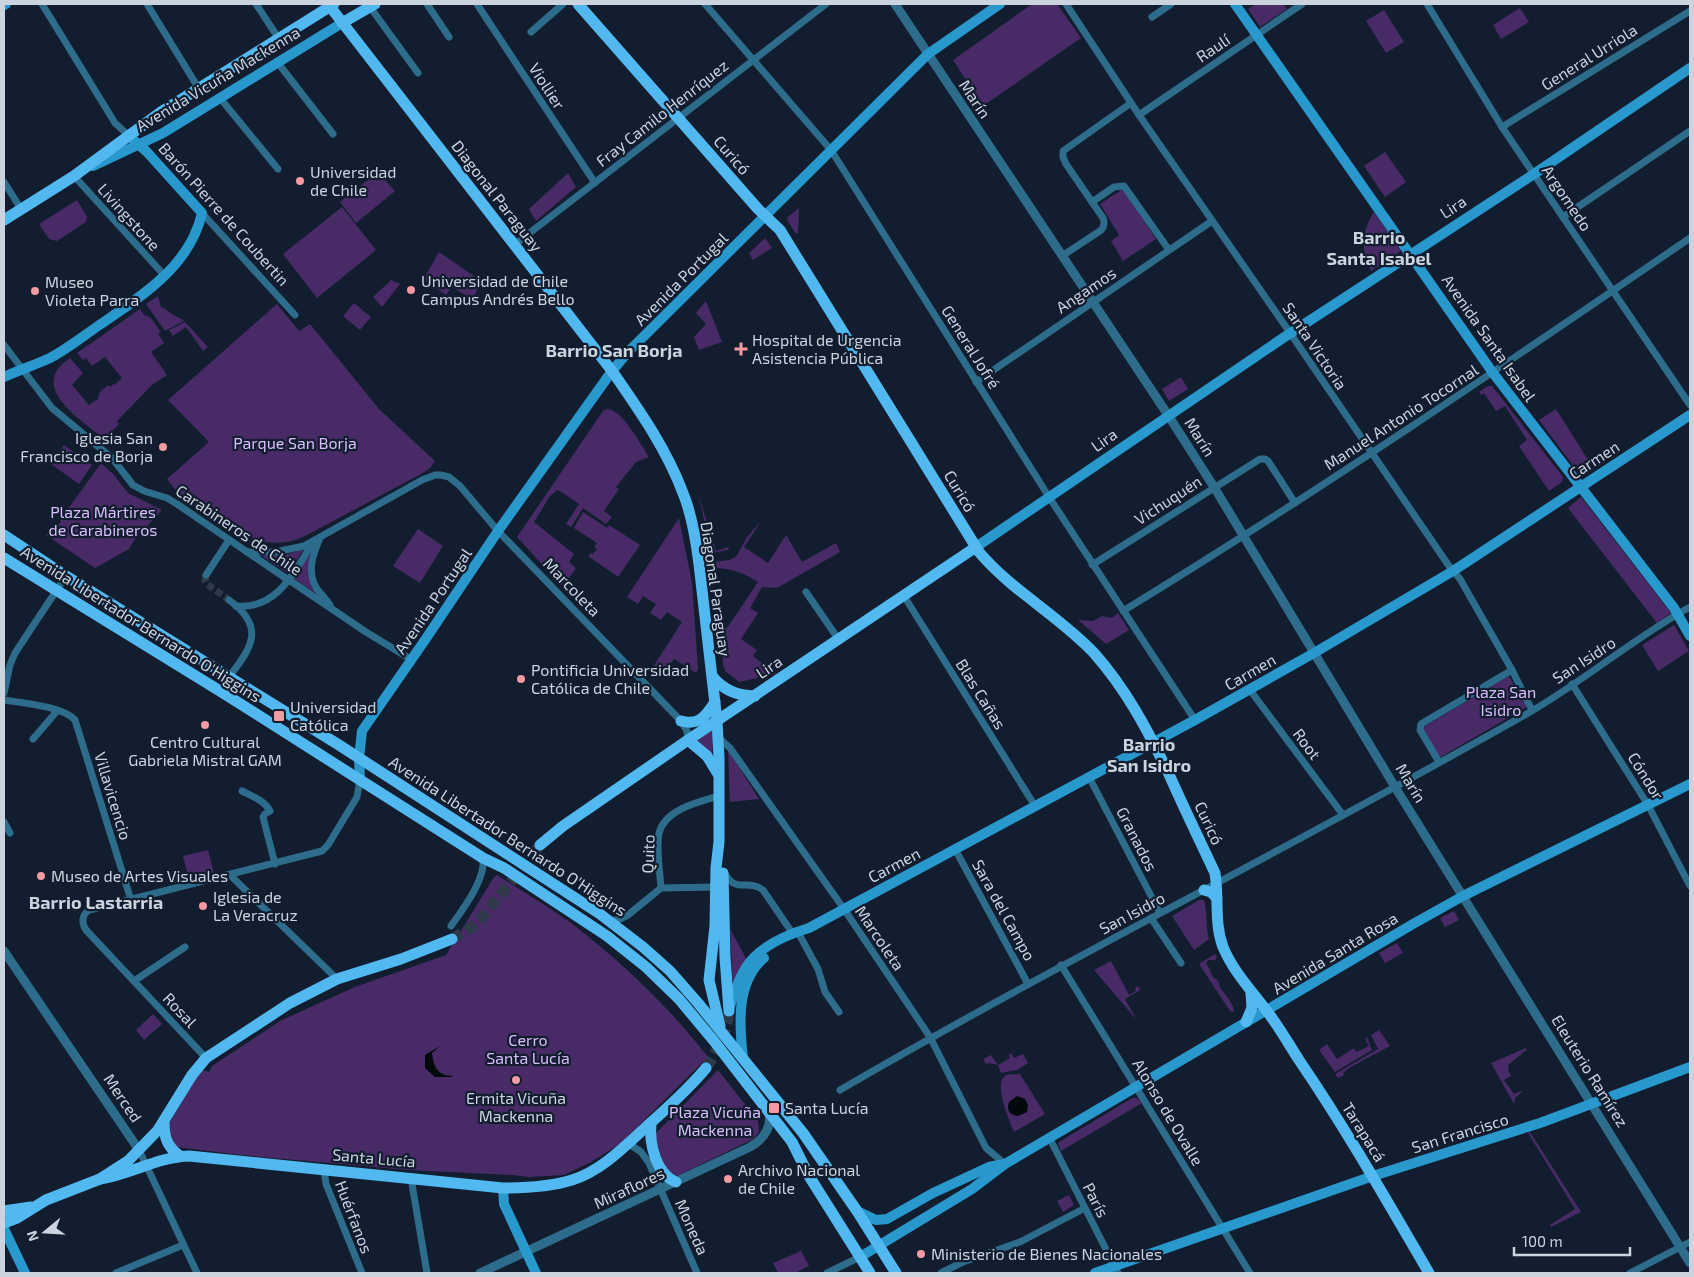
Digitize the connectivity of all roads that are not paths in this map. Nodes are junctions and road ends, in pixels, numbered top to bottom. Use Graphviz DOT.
graph roads {
  1 [pos="42,4"];
  2 [pos="147,4"];
  3 [pos="256,4"];
  4 [pos="428,4"];
  5 [pos="477,4"];
  6 [pos="563,4"];
  7 [pos="578,4"];
  8 [pos="705,4"];
  9 [pos="826,4"];
  10 [pos="895,4"];
  11 [pos="1000,4"];
  12 [pos="1066,4"];
  13 [pos="1171,4"];
  14 [pos="1235,4"];
  15 [pos="1302,4"];
  16 [pos="1427,4"];
  17 [pos="331,5"];
  18 [pos="372,5"];
  19 [pos="1690,11"];
  20 [pos="1152,17"];
  21 [pos="342,23"];
  22 [pos="531,32"];
  23 [pos="1258,34"];
  24 [pos="449,37"];
  25 [pos="279,39"];
  26 [pos="928,54"];
  27 [pos="753,60"];
  28 [pos="278,63"];
  29 [pos="1690,68"];
  30 [pos="418,73"];
  31 [pos="199,89"];
  32 [pos="220,98"];
  33 [pos="1131,104"];
  34 [pos="1139,115"];
  35 [pos="678,118"];
  36 [pos="1502,127"];
  37 [pos="1690,131"];
  38 [pos="333,134"];
  39 [pos="128,135"];
  40 [pos="140,144"];
  41 [pos="830,150"];
  42 [pos="278,169"];
  43 [pos="1534,174"];
  44 [pos="74,176"];
  45 [pos="4,182"];
  46 [pos="595,183"];
  47 [pos="1092,202"];
  48 [pos="21,209"];
  49 [pos="202,213"];
  50 [pos="765,215"];
  51 [pos="1563,217"];
  52 [pos="4,220"];
  53 [pos="1212,221"];
  54 [pos="1690,238"];
  55 [pos="514,245"];
  56 [pos="1169,250"];
  57 [pos="1411,254"];
  58 [pos="1062,256"];
  59 [pos="165,276"];
  60 [pos="1613,291"];
  61 [pos="1092,302"];
  62 [pos="295,315"];
  63 [pos="1290,333"];
  64 [pos="4,345"];
  65 [pos="24,369"];
  66 [pos="612,371"];
  67 [pos="1493,373"];
  68 [pos="4,377"];
  69 [pos="976,382"];
  70 [pos="1690,405"];
  71 [pos="1168,415"];
  72 [pos="1690,415"];
  73 [pos="1371,453"];
  74 [pos="1580,486"];
  75 [pos="1214,487"];
  76 [pos="1049,497"];
  77 [pos="1295,503"];
  78 [pos="498,531"];
  79 [pos="4,535"];
  80 [pos="1243,536"];
  81 [pos="317,539"];
  82 [pos="229,540"];
  83 [pos="976,547"];
  84 [pos="247,552"];
  85 [pos="4,558"];
  86 [pos="1092,565"];
  87 [pos="1453,571"];
  88 [pos="206,575"];
  89 [pos="66,576"];
  90 [pos="56,592"];
  91 [pos="806,592"];
  92 [pos="904,596"];
  93 [pos="229,600"];
  94 [pos="236,606"];
  95 [pos="1690,607"];
  96 [pos="332,609"];
  97 [pos="1123,611"];
  98 [pos="1678,614"];
  99 [pos="1690,636"];
  100 [pos="839,640"];
  101 [pos="1314,653"];
  102 [pos="412,660"];
  103 [pos="1512,670"];
  104 [pos="712,676"];
  105 [pos="229,677"];
  106 [pos="1572,684"];
  107 [pos="1250,690"];
  108 [pos="4,693"];
  109 [pos="754,696"];
  110 [pos="4,700"];
  111 [pos="715,702"];
  112 [pos="1532,710"];
  113 [pos="57,711"];
  114 [pos="1195,720"];
  115 [pos="681,721"];
  116 [pos="717,721"];
  117 [pos="718,736"];
  118 [pos="33,739"];
  119 [pos="688,740"];
  120 [pos="1154,742"];
  121 [pos="359,758"];
  122 [pos="1439,762"];
  123 [pos="1089,777"];
  124 [pos="719,778"];
  125 [pos="360,780"];
  126 [pos="1690,784"];
  127 [pos="1395,786"];
  128 [pos="242,791"];
  129 [pos="719,796"];
  130 [pos="1648,805"];
  131 [pos="1035,806"];
  132 [pos="1343,815"];
  133 [pos="4,822"];
  134 [pos="10,833"];
  135 [pos="719,842"];
  136 [pos="540,845"];
  137 [pos="955,849"];
  138 [pos="483,858"];
  139 [pos="275,864"];
  140 [pos="723,871"];
  141 [pos="230,875"];
  142 [pos="1217,884"];
  143 [pos="1690,886"];
  144 [pos="716,887"];
  145 [pos="661,888"];
  146 [pos="1204,890"];
  147 [pos="1463,896"];
  148 [pos="1217,898"];
  149 [pos="131,900"];
  150 [pos="844,909"];
  151 [pos="1160,913"];
  152 [pos="1151,918"];
  153 [pos="611,921"];
  154 [pos="451,926"];
  155 [pos="797,935"];
  156 [pos="452,939"];
  157 [pos="185,947"];
  158 [pos="4,951"];
  159 [pos="1181,963"];
  160 [pos="1061,966"];
  161 [pos="338,980"];
  162 [pos="134,981"];
  163 [pos="1028,984"];
  164 [pos="1252,994"];
  165 [pos="1267,1010"];
  166 [pos="729,1011"];
  167 [pos="839,1012"];
  168 [pos="1246,1022"];
  169 [pos="721,1030"];
  170 [pos="930,1037"];
  171 [pos="206,1058"];
  172 [pos="743,1058"];
  173 [pos="1690,1067"];
  174 [pos="706,1068"];
  175 [pos="1137,1087"];
  176 [pos="840,1090"];
  177 [pos="1593,1105"];
  178 [pos="770,1111"];
  179 [pos="164,1122"];
  180 [pos="651,1123"];
  181 [pos="1050,1139"];
  182 [pos="628,1143"];
  183 [pos="139,1150"];
  184 [pos="180,1156"];
  185 [pos="1005,1164"];
  186 [pos="146,1165"];
  187 [pos="324,1170"];
  188 [pos="1373,1176"];
  189 [pos="411,1178"];
  190 [pos="100,1179"];
  191 [pos="676,1182"];
  192 [pos="503,1188"];
  193 [pos="660,1190"];
  194 [pos="35,1206"];
  195 [pos="1085,1208"];
  196 [pos="4,1211"];
  197 [pos="857,1211"];
  198 [pos="4,1223"];
  199 [pos="4,1229"];
  200 [pos="1223,1229"];
  201 [pos="1690,1242"];
  202 [pos="183,1245"];
  203 [pos="878,1246"];
  204 [pos="1680,1247"];
  205 [pos="526,1252"];
  206 [pos="860,1257"];
  207 [pos="1690,1263"];
  208 [pos="1116,1270"];
  209 [pos="25,1273"];
  210 [pos="116,1273"];
  211 [pos="197,1273"];
  212 [pos="362,1273"];
  213 [pos="428,1273"];
  214 [pos="480,1273"];
  215 [pos="536,1273"];
  216 [pos="697,1273"];
  217 [pos="827,1273"];
  218 [pos="870,1273"];
  219 [pos="896,1273"];
  220 [pos="941,1273"];
  221 [pos="1095,1273"];
  222 [pos="1250,1273"];
  223 [pos="1429,1273"];
  224 [pos="1630,1273"];
  1 -- 39 [label="street"];
  2 -- 31 [label="street"];
  3 -- 25 [label="street"];
  4 -- 24 [label="street"];
  5 -- 46 [label="street, Viollier"];
  6 -- 22 [label="street"];
  7 -- 35 [label="main road, Curicó"];
  8 -- 27 [label="street, General Jofré"];
  9 -- 27 [label="street, Fray Camilo Henríquez"];
  10 -- 26 [label="street, Marín"];
  11 -- 26 [label="main road, Avenida Portugal"];
  12 -- 33 [label="street, Santa Victoria"];
  13 -- 20 [label="street"];
  14 -- 23 [label="main road, Avenida Santa Isabel"];
  15 -- 23 [label="street, Raulí"];
  16 -- 36 [label="street, Argomedo"];
  17 -- 21 [label="main road, Diagonal Paraguay"];
  17 -- 25 [label="main road, Avenida Vicuña Mackenna"];
  18 -- 21 [label="main road, Avenida Vicuña Mackenna"];
  18 -- 30 [label="street"];
  19 -- 36 [label="street, General Urriola"];
  21 -- 28 [label="main road, Avenida Vicuña Mackenna"];
  21 -- 55 [label="main road, Diagonal Paraguay"];
  23 -- 34 [label="street, Raulí"];
  23 -- 57 [label="main road, Avenida Santa Isabel"];
  25 -- 31 [label="main road, Avenida Vicuña Mackenna"];
  26 -- 41 [label="main road, Avenida Portugal"];
  26 -- 58 [label="street, Marín"];
  27 -- 35 [label="street, Fray Camilo Henríquez"];
  27 -- 41 [label="street, General Jofré"];
  28 -- 32 [label="main road, Avenida Vicuña Mackenna"];
  28 -- 38 [label="street"];
  29 -- 43 [label="main road, Lira"];
  31 -- 39 [label="main road, Avenida Vicuña Mackenna"];
  32 -- 40 [label="main road, Avenida Vicuña Mackenna"];
  32 -- 42 [label="street"];
  33 -- 34 [label="street, Santa Victoria"];
  33 -- 47 [label="street"];
  34 -- 53 [label="street, Santa Victoria"];
  35 -- 46 [label="street, Fray Camilo Henríquez"];
  35 -- 50 [label="main road, Curicó"];
  36 -- 43 [label="street, Argomedo"];
  37 -- 51 [label="street"];
  39 -- 40 [label="main road, Barón Pierre de Coubertin"];
  39 -- 44 [label="main road, Avenida Vicuña Mackenna"];
  40 -- 44 [label="main road, Avenida Vicuña Mackenna"];
  40 -- 49 [label="main road, Barón Pierre de Coubertin"];
  41 -- 50 [label="main road, Avenida Portugal"];
  41 -- 69 [label="street, General Jofré"];
  43 -- 51 [label="street, Argomedo"];
  43 -- 57 [label="main road, Lira"];
  44 -- 48 [label="main road, Avenida Vicuña Mackenna"];
  44 -- 59 [label="street, Livingstone"];
  45 -- 48 [label="street"];
  46 -- 55 [label="street, Fray Camilo Henríquez"];
  47 -- 56 [label="street"];
  47 -- 58 [label="street"];
  48 -- 52 [label="main road, Avenida Vicuña Mackenna"];
  49 -- 59 [label="main road"];
  49 -- 62 [label="street, Barón Pierre de Coubertin"];
  50 -- 66 [label="main road, Avenida Portugal"];
  50 -- 83 [label="main road, Curicó"];
  51 -- 60 [label="street, Argomedo"];
  53 -- 56 [label="street, Angamos"];
  53 -- 63 [label="street, Santa Victoria"];
  54 -- 60 [label="street, Manuel Antonio Tocornal"];
  55 -- 66 [label="main road, Diagonal Paraguay"];
  56 -- 61 [label="street, Angamos"];
  57 -- 63 [label="main road, Lira"];
  57 -- 67 [label="main road, Avenida Santa Isabel"];
  58 -- 61 [label="street, Marín"];
  59 -- 65 [label="main road"];
  60 -- 67 [label="street, Manuel Antonio Tocornal"];
  60 -- 70 [label="street, Argomedo"];
  61 -- 69 [label="street, Angamos"];
  61 -- 71 [label="street, Marín"];
  63 -- 71 [label="main road, Lira"];
  63 -- 73 [label="street, Santa Victoria"];
  64 -- 65 [label="street, Carabineros de Chile"];
  65 -- 68 [label="main road"];
  65 -- 82 [label="street, Carabineros de Chile"];
  66 -- 78 [label="main road, Avenida Portugal"];
  66 -- 104 [label="main road, Diagonal Paraguay"];
  67 -- 73 [label="street, Manuel Antonio Tocornal"];
  67 -- 74 [label="main road, Avenida Santa Isabel"];
  69 -- 76 [label="street, General Jofré"];
  71 -- 75 [label="street, Marín"];
  71 -- 76 [label="main road, Lira"];
  72 -- 74 [label="main road, Carmen"];
  73 -- 77 [label="street, Manuel Antonio Tocornal"];
  73 -- 87 [label="street, Santa Victoria"];
  74 -- 87 [label="main road, Carmen"];
  74 -- 98 [label="main road, Avenida Santa Isabel"];
  75 -- 77 [label="street, Vichuquén"];
  75 -- 80 [label="street, Marín"];
  75 -- 86 [label="street, Vichuquén"];
  76 -- 83 [label="main road, Lira"];
  76 -- 86 [label="street, General Jofré"];
  77 -- 80 [label="street, Manuel Antonio Tocornal"];
  78 -- 81 [label="street, Marcoleta"];
  78 -- 102 [label="main road, Avenida Portugal"];
  78 -- 115 [label="street, Marcoleta"];
  79 -- 89 [label="main road, Avenida Libertador Bernardo O'Higgins"];
  80 -- 97 [label="street, Manuel Antonio Tocornal"];
  80 -- 101 [label="street, Marín"];
  81 -- 84 [label="street"];
  81 -- 94 [label="street"];
  81 -- 96 [label="street"];
  82 -- 84 [label="street, Carabineros de Chile"];
  82 -- 88 [label="street"];
  83 -- 92 [label="main road, Lira"];
  83 -- 120 [label="main road, Curicó"];
  84 -- 96 [label="street, Carabineros de Chile, bridge"];
  85 -- 90 [label="main road, Avenida Libertador Bernardo O'Higgins"];
  86 -- 97 [label="street, General Jofré"];
  87 -- 101 [label="main road, Carmen"];
  87 -- 103 [label="street, Santa Victoria"];
  89 -- 90 [label="street"];
  89 -- 105 [label="main road, Avenida Libertador Bernardo O'Higgins"];
  90 -- 108 [label="street"];
  90 -- 125 [label="main road, Avenida Libertador Bernardo O'Higgins"];
  91 -- 100 [label="street"];
  92 -- 100 [label="main road, Lira"];
  92 -- 131 [label="street, Blas Cañas"];
  93 -- 94 [label="street"];
  94 -- 105 [label="street"];
  95 -- 98 [label="street, San Isidro"];
  96 -- 102 [label="street, Carabineros de Chile"];
  97 -- 114 [label="street, General Jofré"];
  98 -- 99 [label="main road, Avenida Santa Isabel"];
  98 -- 106 [label="street, San Isidro"];
  100 -- 109 [label="main road, Lira"];
  101 -- 107 [label="main road, Carmen"];
  101 -- 127 [label="street, Marín"];
  102 -- 121 [label="main road, Avenida Portugal"];
  103 -- 112 [label="street, Santa Victoria"];
  103 -- 122 [label="street"];
  104 -- 109 [label="main road"];
  104 -- 111 [label="main road, Diagonal Paraguay"];
  105 -- 121 [label="main road, Avenida Libertador Bernardo O'Higgins"];
  106 -- 112 [label="street, San Isidro"];
  106 -- 130 [label="street, Cóndor"];
  107 -- 114 [label="main road, Carmen"];
  107 -- 132 [label="street, Root"];
  109 -- 116 [label="main road, Lira"];
  110 -- 113 [label="street"];
  111 -- 115 [label="main road"];
  111 -- 116 [label="main road, Diagonal Paraguay"];
  112 -- 122 [label="street, San Isidro"];
  113 -- 118 [label="street"];
  113 -- 149 [label="street, Villavicencio"];
  114 -- 120 [label="main road, Carmen"];
  115 -- 119 [label="street, Marcoleta"];
  116 -- 117 [label="main road, Diagonal Paraguay"];
  116 -- 119 [label="main road, Lira"];
  117 -- 124 [label="main road, Diagonal Paraguay"];
  117 -- 150 [label="street, Marcoleta"];
  119 -- 124 [label="main road"];
  119 -- 136 [label="main road, Lira"];
  120 -- 123 [label="main road, Carmen"];
  120 -- 142 [label="main road, Curicó"];
  121 -- 125 [label="main road, Avenida Portugal"];
  121 -- 153 [label="main road, Avenida Libertador Bernardo O'Higgins"];
  122 -- 127 [label="street, San Isidro"];
  123 -- 131 [label="main road, Carmen"];
  123 -- 151 [label="street, Granados"];
  124 -- 129 [label="main road, Diagonal Paraguay"];
  125 -- 138 [label="main road, Avenida Libertador Bernardo O'Higgins"];
  125 -- 139 [label="street"];
  126 -- 130 [label="main road, Avenida Santa Rosa"];
  127 -- 132 [label="street, San Isidro"];
  127 -- 147 [label="street, Marín"];
  128 -- 139 [label="street"];
  129 -- 135 [label="main road, Diagonal Paraguay"];
  129 -- 145 [label="street, Quito"];
  130 -- 143 [label="street, Cóndor"];
  130 -- 147 [label="main road, Avenida Santa Rosa"];
  131 -- 137 [label="main road, Carmen"];
  132 -- 142 [label="street, San Isidro"];
  133 -- 134 [label="street"];
  135 -- 140 [label="main road, Diagonal Paraguay"];
  135 -- 144 [label="main road, Diagonal Paraguay"];
  137 -- 150 [label="main road, Carmen"];
  137 -- 163 [label="street, Sara del Campo"];
  138 -- 154 [label="street"];
  138 -- 178 [label="main road, Avenida Libertador Bernardo O'Higgins"];
  139 -- 141 [label="street"];
  140 -- 155 [label="street"];
  140 -- 166 [label="main road, Diagonal Paraguay"];
  141 -- 149 [label="street"];
  141 -- 161 [label="street"];
  142 -- 146 [label="street, San Isidro"];
  142 -- 148 [label="main road, Curicó"];
  144 -- 145 [label="street"];
  144 -- 169 [label="main road, Diagonal Paraguay"];
  145 -- 153 [label="street"];
  146 -- 148 [label="main road"];
  146 -- 151 [label="street, San Isidro"];
  147 -- 165 [label="main road, Avenida Santa Rosa"];
  147 -- 177 [label="street, Eleuterio Ramírez"];
  148 -- 164 [label="main road, Curicó"];
  149 -- 162 [label="street, Rosal"];
  150 -- 155 [label="main road, Carmen"];
  150 -- 170 [label="street, Marcoleta"];
  151 -- 152 [label="street, San Isidro"];
  152 -- 159 [label="street"];
  152 -- 160 [label="street, San Isidro"];
  153 -- 169 [label="main road, Avenida Libertador Bernardo O'Higgins"];
  155 -- 166 [label="main road, Carmen"];
  155 -- 167 [label="street"];
  155 -- 172 [label="main road, Carmen"];
  156 -- 161 [label="main road"];
  157 -- 162 [label="street"];
  158 -- 183 [label="street, Merced"];
  160 -- 163 [label="street, San Isidro"];
  160 -- 175 [label="street, Alonso de Ovalle"];
  161 -- 171 [label="main road"];
  162 -- 171 [label="street, Rosal"];
  163 -- 170 [label="street, San Isidro"];
  164 -- 165 [label="main road, Curicó"];
  164 -- 168 [label="main road"];
  165 -- 168 [label="main road, Avenida Santa Rosa"];
  165 -- 188 [label="main road, Tarapacá"];
  168 -- 175 [label="main road, Avenida Santa Rosa"];
  169 -- 172 [label="main road, Avenida Libertador Bernardo O'Higgins"];
  170 -- 176 [label="street, San Isidro"];
  170 -- 185 [label="street, Marcoleta"];
  171 -- 179 [label="main road"];
  172 -- 197 [label="main road, Avenida Libertador Bernardo O'Higgins"];
  173 -- 177 [label="main road, San Francisco"];
  174 -- 180 [label="main road, Santa Lucía"];
  175 -- 181 [label="main road, Avenida Santa Rosa"];
  175 -- 200 [label="street, Alonso de Ovalle"];
  177 -- 188 [label="main road, San Francisco"];
  177 -- 204 [label="street, Eleuterio Ramírez"];
  178 -- 191 [label="street, Miraflores"];
  178 -- 206 [label="main road, Avenida Libertador Bernardo O'Higgins"];
  179 -- 183 [label="main road"];
  179 -- 184 [label="main road"];
  180 -- 182 [label="main road, Santa Lucía"];
  180 -- 191 [label="main road"];
  181 -- 185 [label="main road, Avenida Santa Rosa"];
  181 -- 195 [label="street, París"];
  182 -- 192 [label="main road, Santa Lucía"];
  182 -- 193 [label="street, Moneda"];
  183 -- 186 [label="street, Merced"];
  183 -- 190 [label="main road"];
  184 -- 186 [label="main road, Santa Lucía"];
  184 -- 187 [label="main road, Santa Lucía"];
  185 -- 197 [label="main road, Avenida Santa Rosa"];
  185 -- 203 [label="main road, Avenida Santa Rosa"];
  186 -- 190 [label="main road, Santa Lucía"];
  186 -- 202 [label="street, Merced"];
  187 -- 189 [label="main road, Santa Lucía"];
  187 -- 212 [label="street, Huérfanos"];
  188 -- 200 [label="main road, San Francisco"];
  188 -- 223 [label="main road, Tarapacá"];
  189 -- 192 [label="main road, Santa Lucía"];
  189 -- 213 [label="street"];
  190 -- 194 [label="main road"];
  191 -- 193 [label="street, Miraflores"];
  192 -- 205 [label="main road"];
  193 -- 205 [label="street, Miraflores"];
  193 -- 216 [label="street, Moneda"];
  194 -- 196 [label="main road"];
  194 -- 198 [label="main road"];
  195 -- 208 [label="street, París"];
  195 -- 220 [label="street"];
  197 -- 203 [label="main road, Avenida Libertador Bernardo O'Higgins"];
  199 -- 209 [label="main road"];
  200 -- 208 [label="main road, San Francisco"];
  200 -- 222 [label="street, Alonso de Ovalle"];
  201 -- 204 [label="street"];
  202 -- 210 [label="street"];
  202 -- 211 [label="street, Merced"];
  203 -- 206 [label="main road, Avenida Santa Rosa"];
  203 -- 219 [label="main road, Avenida Libertador Bernardo O'Higgins"];
  204 -- 207 [label="street, Eleuterio Ramírez"];
  204 -- 224 [label="street"];
  205 -- 214 [label="street, Miraflores"];
  205 -- 215 [label="main road"];
  206 -- 217 [label="street"];
  206 -- 218 [label="main road, Avenida Libertador Bernardo O'Higgins"];
  208 -- 221 [label="main road, San Francisco"];
}
